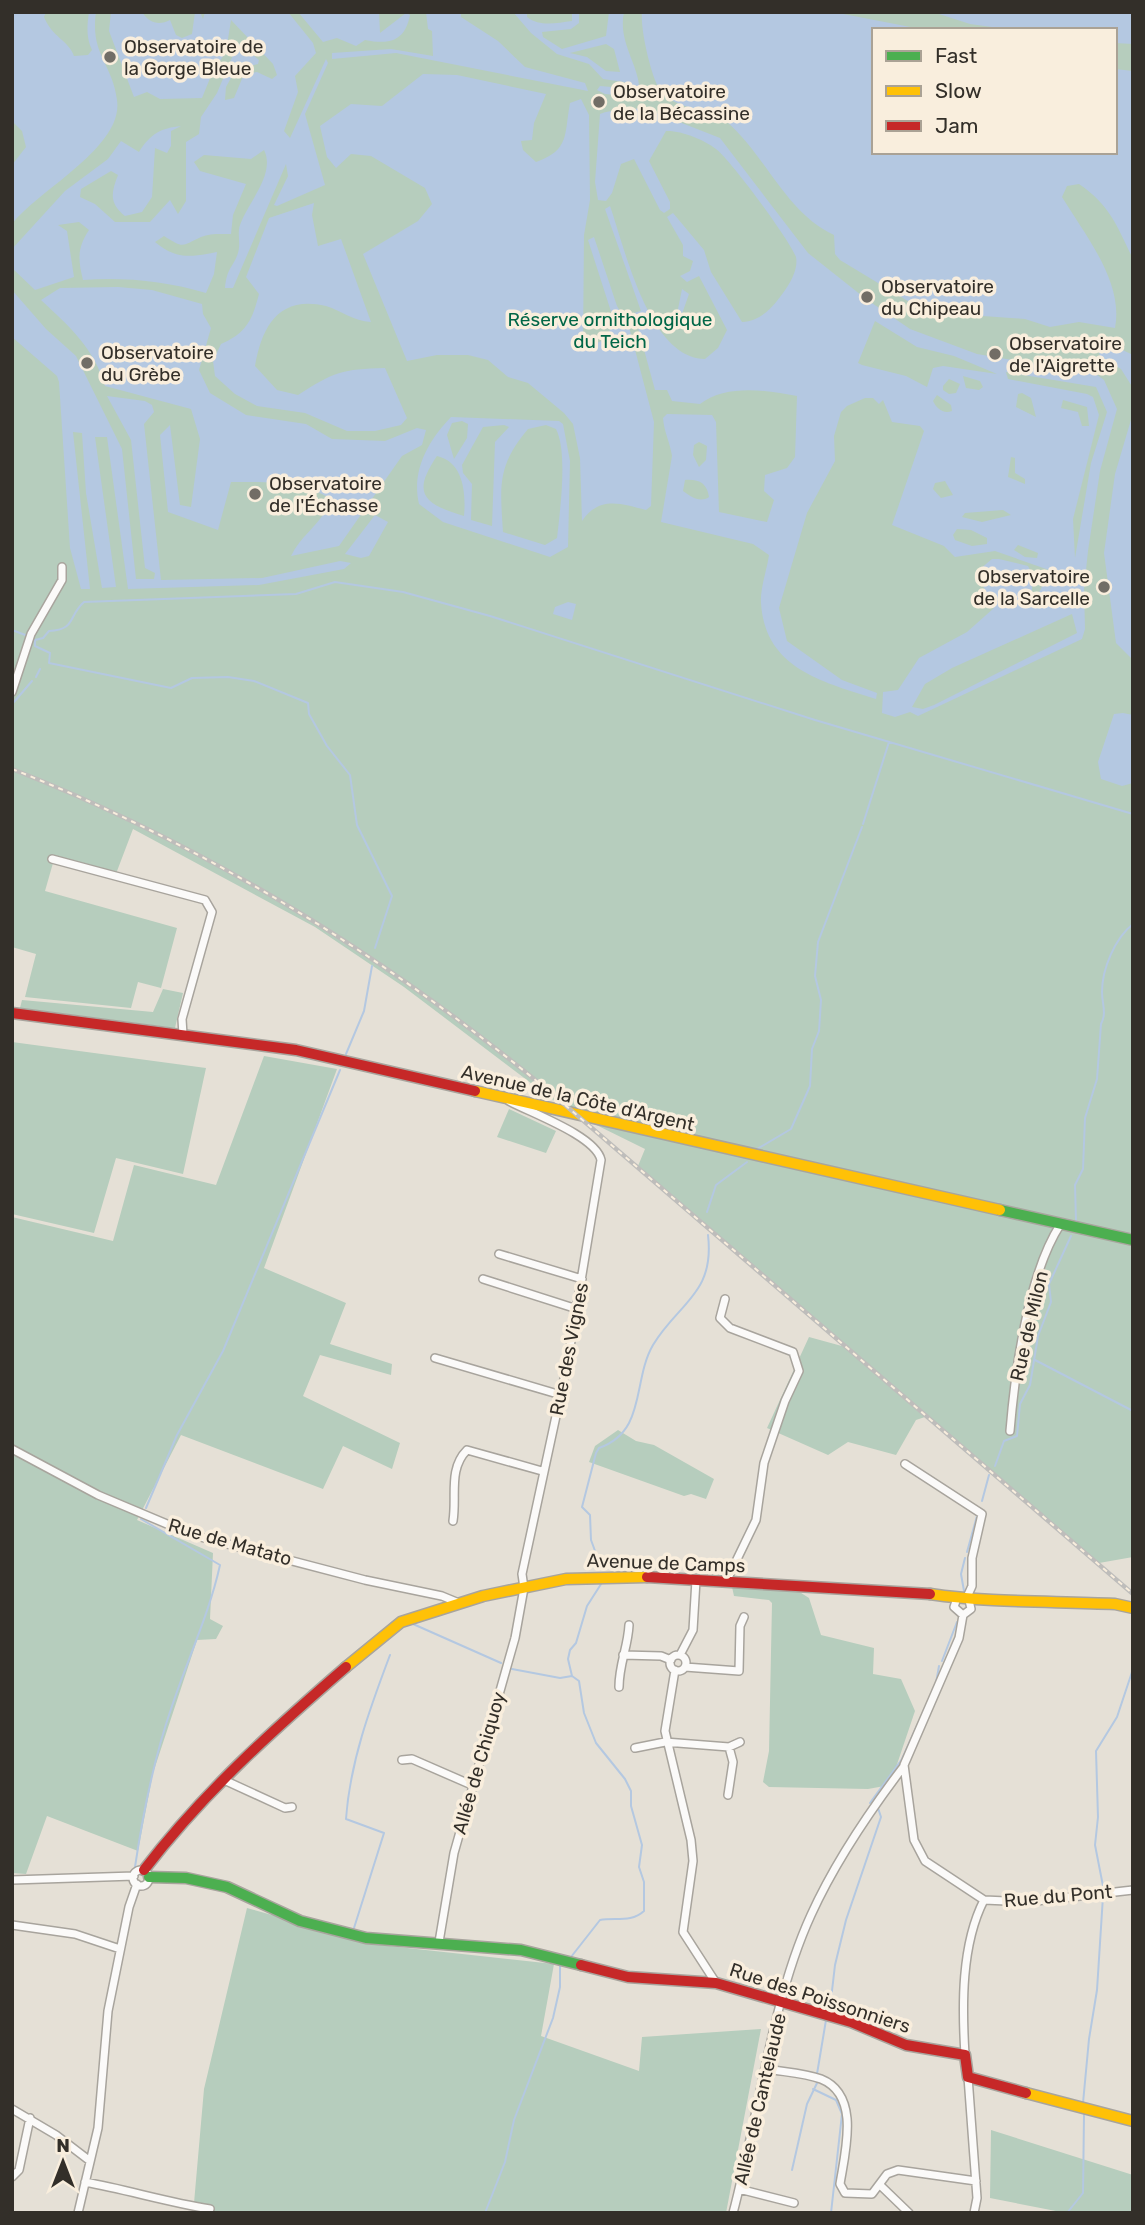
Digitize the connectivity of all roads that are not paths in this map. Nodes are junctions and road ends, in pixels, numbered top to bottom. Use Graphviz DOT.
graph roads {
  1 [pos="62,567"];
  2 [pos="12,692"];
  3 [pos="52,859"];
  4 [pos="12,1013"];
  5 [pos="183,1035"];
  6 [pos="504,1098"];
  7 [pos="553,1110"];
  8 [pos="565,1112"];
  9 [pos="553,1124"];
  10 [pos="565,1129"];
  11 [pos="1059,1224"];
  12 [pos="1133,1240"];
  13 [pos="499,1254"];
  14 [pos="483,1279"];
  15 [pos="582,1279"];
  16 [pos="725,1299"];
  17 [pos="577,1309"];
  18 [pos="435,1359"];
  19 [pos="561,1395"];
  20 [pos="1010,1431"];
  21 [pos="12,1449"];
  22 [pos="905,1464"];
  23 [pos="542,1471"];
  24 [pos="453,1521"];
  25 [pos="696,1580"];
  26 [pos="726,1582"];
  27 [pos="524,1585"];
  28 [pos="966,1601"];
  29 [pos="459,1603"];
  30 [pos="1133,1608"];
  31 [pos="963,1615"];
  32 [pos="744,1618"];
  33 [pos="629,1625"];
  34 [pos="623,1655"];
  35 [pos="680,1656"];
  36 [pos="671,1660"];
  37 [pos="685,1667"];
  38 [pos="675,1670"];
  39 [pos="619,1687"];
  40 [pos="665,1742"];
  41 [pos="740,1742"];
  42 [pos="729,1747"];
  43 [pos="635,1748"];
  44 [pos="402,1760"];
  45 [pos="904,1765"];
  46 [pos="224,1780"];
  47 [pos="474,1786"];
  48 [pos="728,1795"];
  49 [pos="292,1807"];
  50 [pos="146,1874"];
  51 [pos="134,1876"];
  52 [pos="12,1880"];
  53 [pos="137,1884"];
  54 [pos="1133,1890"];
  55 [pos="984,1900"];
  56 [pos="12,1925"];
  57 [pos="439,1942"];
  58 [pos="120,1949"];
  59 [pos="716,1983"];
  60 [pos="783,2001"];
  61 [pos="965,2055"];
  62 [pos="767,2069"];
  63 [pos="968,2077"];
  64 [pos="12,2109"];
  65 [pos="30,2118"];
  66 [pos="1133,2121"];
  67 [pos="90,2161"];
  68 [pos="12,2177"];
  69 [pos="976,2181"];
  70 [pos="85,2182"];
  71 [pos="880,2185"];
  72 [pos="739,2189"];
  73 [pos="794,2203"];
  74 [pos="210,2209"];
  75 [pos="78,2213"];
  76 [pos="733,2213"];
  77 [pos="909,2213"];
  78 [pos="974,2213"];
  1 -- 2 [label="street"];
  3 -- 5 [label="street"];
  4 -- 5 [label="street, Avenue de la Côte d'Argent"];
  5 -- 6 [label="street, Avenue de la Côte d'Argent"];
  6 -- 7 [label="street, Avenue de la Côte d'Argent"];
  6 -- 9 [label="street, Rue des Vignes"];
  7 -- 8 [label="street, Avenue de la Côte d'Argent"];
  7 -- 9 [label="street"];
  8 -- 10 [label="street"];
  8 -- 11 [label="street, Avenue de la Côte d'Argent"];
  9 -- 10 [label="street, Rue des Vignes"];
  10 -- 15 [label="street, Rue des Vignes"];
  11 -- 12 [label="street, Avenue de la Côte d'Argent"];
  11 -- 20 [label="street, Rue de Milon"];
  13 -- 15 [label="street"];
  14 -- 17 [label="street"];
  15 -- 17 [label="street, Rue des Vignes"];
  16 -- 26 [label="street"];
  17 -- 19 [label="street, Rue des Vignes"];
  18 -- 19 [label="street"];
  19 -- 23 [label="street, Rue des Vignes"];
  21 -- 29 [label="street, Rue de Matato"];
  22 -- 28 [label="street"];
  23 -- 24 [label="street"];
  23 -- 27 [label="street, Rue des Vignes"];
  25 -- 26 [label="street, Avenue de Camps"];
  25 -- 27 [label="street, Avenue de Camps"];
  25 -- 35 [label="street"];
  26 -- 28 [label="street, Avenue de Camps"];
  27 -- 29 [label="street, Avenue de Camps"];
  27 -- 47 [label="street, Allée de Chiquoy"];
  28 -- 30 [label="street, Avenue de Camps"];
  28 -- 31 [label="street"];
  28 -- 31 [label="street"];
  29 -- 46 [label="street, Avenue de Camps"];
  31 -- 45 [label="street, Allée de Cantelaude"];
  32 -- 37 [label="street"];
  33 -- 34 [label="street"];
  34 -- 36 [label="street"];
  34 -- 39 [label="street"];
  35 -- 36 [label="street"];
  35 -- 37 [label="street"];
  36 -- 38 [label="street"];
  37 -- 38 [label="street"];
  38 -- 40 [label="street"];
  40 -- 42 [label="street"];
  40 -- 43 [label="street"];
  40 -- 59 [label="street"];
  41 -- 42 [label="street"];
  42 -- 48 [label="street"];
  44 -- 47 [label="street"];
  45 -- 55 [label="street"];
  45 -- 60 [label="street, Allée de Cantelaude"];
  46 -- 49 [label="street"];
  46 -- 50 [label="street, Avenue de Camps"];
  47 -- 57 [label="street, Allée de Chiquoy"];
  50 -- 51 [label="street"];
  50 -- 53 [label="street"];
  50 -- 57 [label="street, Rue des Poissonniers"];
  51 -- 52 [label="street"];
  51 -- 53 [label="street"];
  53 -- 58 [label="street"];
  54 -- 55 [label="street, Rue du Pont"];
  55 -- 61 [label="street"];
  56 -- 58 [label="street"];
  57 -- 59 [label="street, Rue des Poissonniers"];
  58 -- 67 [label="street"];
  59 -- 60 [label="street, Rue des Poissonniers"];
  60 -- 61 [label="street, Rue des Poissonniers"];
  60 -- 62 [label="street, Allée de Cantelaude"];
  61 -- 63 [label="street"];
  62 -- 71 [label="street"];
  62 -- 72 [label="street, Allée de Cantelaude"];
  63 -- 66 [label="street"];
  63 -- 69 [label="street"];
  64 -- 65 [label="street"];
  65 -- 67 [label="street"];
  65 -- 68 [label="street"];
  67 -- 70 [label="street"];
  69 -- 71 [label="street"];
  69 -- 78 [label="street"];
  70 -- 74 [label="street"];
  70 -- 75 [label="street"];
  71 -- 77 [label="street"];
  72 -- 73 [label="street"];
  72 -- 76 [label="street, Allée de Cantelaude"];
}
